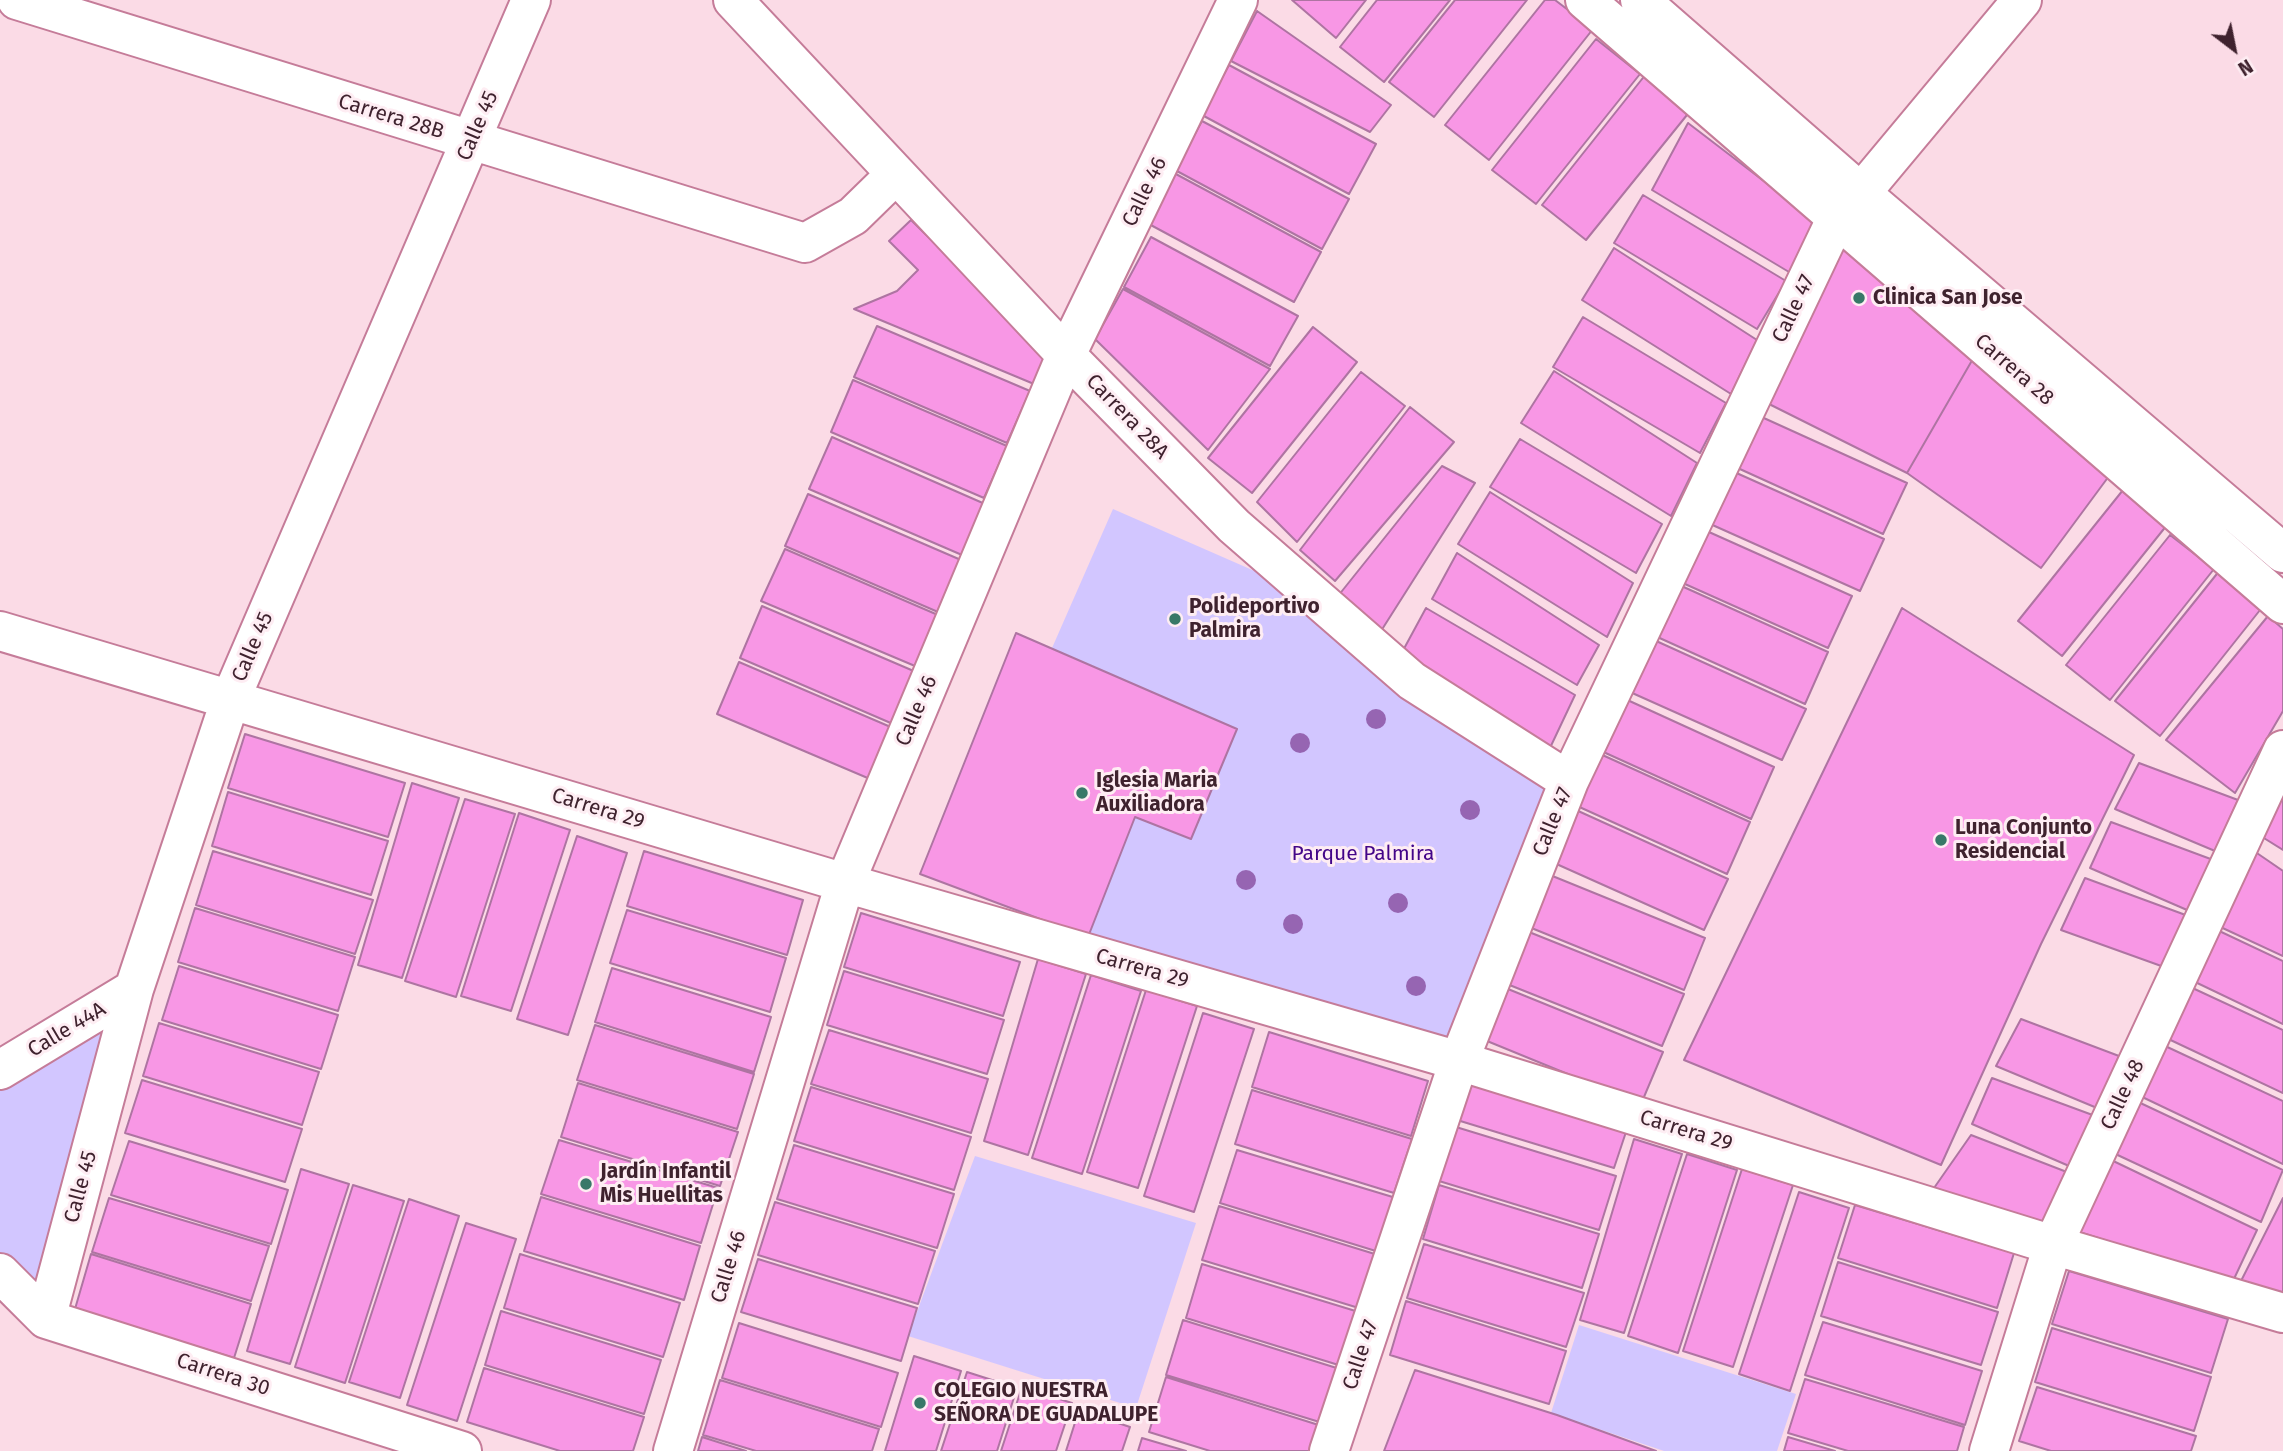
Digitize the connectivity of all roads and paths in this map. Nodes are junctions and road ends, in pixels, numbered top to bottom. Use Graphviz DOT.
graph roads {
  1 [pos="17,0"];
  2 [pos="531,0"];
  3 [pos="733,0"];
  4 [pos="1238,0"];
  5 [pos="1586,0"];
  6 [pos="1640,0"];
  7 [pos="2022,0"];
  8 [pos="471,142"];
  9 [pos="895,175"];
  10 [pos="1849,205"];
  11 [pos="1066,355"];
  12 [pos="2283,553"];
  13 [pos="2283,604"];
  14 [pos="0,631"];
  15 [pos="231,698"];
  16 [pos="2283,750"];
  17 [pos="1569,781"];
  18 [pos="845,883"];
  19 [pos="134,989"];
  20 [pos="1459,1061"];
  21 [pos="0,1070"];
  22 [pos="2053,1245"];
  23 [pos="0,1273"];
  24 [pos="2283,1312"];
  25 [pos="46,1319"];
  26 [pos="462,1451"];
  27 [pos="673,1451"];
  28 [pos="1329,1451"];
  29 [pos="1989,1451"];
  1 -- 8 [label="street, Carrera 28B"];
  2 -- 8 [label="street, Calle 45"];
  3 -- 9 [label="street, Carrera 28A"];
  4 -- 11 [label="street, Calle 46"];
  5 -- 10 [label="street, Carrera 28"];
  6 -- 10 [label="street, Carrera 28"];
  7 -- 10 [label="street, Calle 47"];
  8 -- 9 [label="street, Carrera 28B"];
  8 -- 15 [label="street, Calle 45"];
  9 -- 11 [label="street, Carrera 28A"];
  10 -- 12 [label="street, Carrera 28"];
  10 -- 13 [label="street, Carrera 28"];
  10 -- 17 [label="street, Calle 47"];
  11 -- 17 [label="street, Carrera 28A"];
  11 -- 18 [label="street, Calle 46"];
  14 -- 15 [label="street, Carrera 29"];
  15 -- 18 [label="street, Carrera 29"];
  15 -- 19 [label="street, Calle 45"];
  16 -- 22 [label="street, Calle 48"];
  17 -- 20 [label="street, Calle 47"];
  18 -- 20 [label="street, Carrera 29"];
  18 -- 27 [label="street, Calle 46"];
  19 -- 21 [label="street, Calle 44A"];
  19 -- 25 [label="street, Calle 45"];
  20 -- 22 [label="street, Carrera 29"];
  20 -- 28 [label="street, Calle 47"];
  22 -- 24 [label="street, Carrera 29"];
  22 -- 29 [label="street, Calle 48"];
  23 -- 25 [label="street, Carrera 30"];
  25 -- 26 [label="street, Carrera 30"];
}
